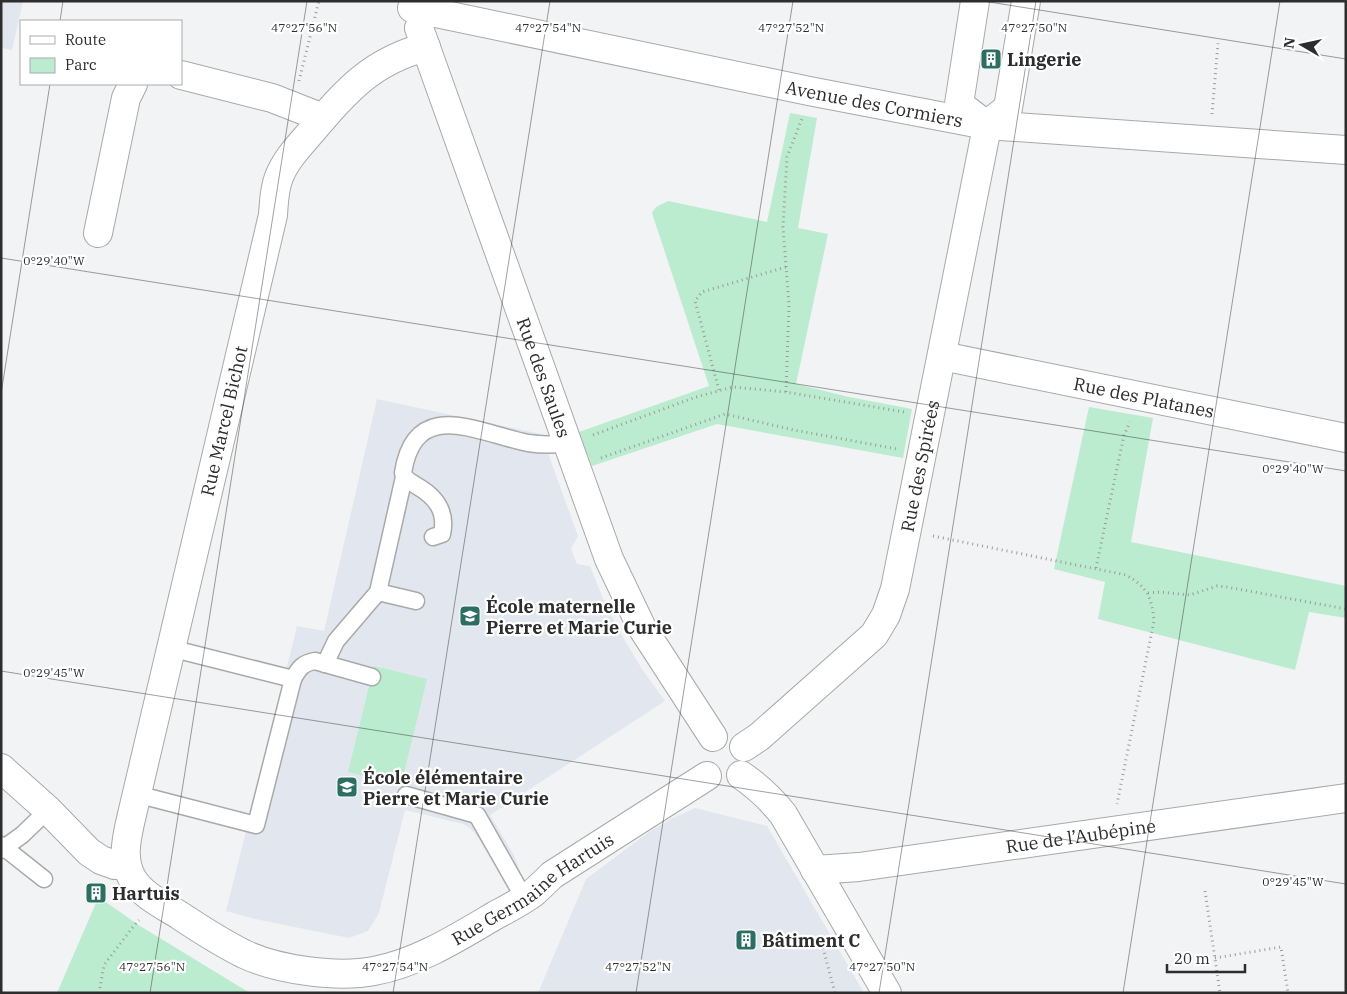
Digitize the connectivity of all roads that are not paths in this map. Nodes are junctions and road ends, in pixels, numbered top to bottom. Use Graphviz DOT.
graph roads {
  1 [pos="975,1"];
  2 [pos="1026,1"];
  3 [pos="411,5"];
  4 [pos="426,46"];
  5 [pos="182,75"];
  6 [pos="132,85"];
  7 [pos="322,118"];
  8 [pos="986,125"];
  9 [pos="1346,150"];
  10 [pos="98,233"];
  11 [pos="942,356"];
  12 [pos="1346,438"];
  13 [pos="577,440"];
  14 [pos="404,477"];
  15 [pos="433,538"];
  16 [pos="378,592"];
  17 [pos="416,601"];
  18 [pos="170,648"];
  19 [pos="325,664"];
  20 [pos="372,677"];
  21 [pos="293,679"];
  22 [pos="713,737"];
  23 [pos="744,747"];
  24 [pos="1,768"];
  25 [pos="741,775"];
  26 [pos="707,776"];
  27 [pos="136,794"];
  28 [pos="406,795"];
  29 [pos="1346,798"];
  30 [pos="48,810"];
  31 [pos="2,847"];
  32 [pos="126,862"];
  33 [pos="815,870"];
  34 [pos="44,879"];
  35 [pos="524,898"];
  36 [pos="887,993"];
  1 -- 8 [label="street"];
  2 -- 8 [label="street"];
  3 -- 4 [label="street, Rue des Saules"];
  3 -- 8 [label="street, Avenue des Cormiers"];
  4 -- 7 [label="street, Rue Marcel Bichot"];
  4 -- 13 [label="street, Rue des Saules"];
  5 -- 7 [label="street"];
  6 -- 10 [label="street"];
  7 -- 18 [label="street, Rue Marcel Bichot"];
  8 -- 9 [label="street, Avenue des Cormiers"];
  8 -- 11 [label="street, Rue des Spirées"];
  11 -- 12 [label="street, Rue des Platanes"];
  11 -- 23 [label="street, Rue des Spirées"];
  13 -- 14 [label="lane"];
  13 -- 22 [label="street, Rue des Saules"];
  14 -- 15 [label="lane"];
  14 -- 16 [label="lane"];
  16 -- 17 [label="lane"];
  16 -- 19 [label="lane"];
  18 -- 21 [label="lane"];
  18 -- 27 [label="street, Rue Marcel Bichot"];
  19 -- 20 [label="lane"];
  19 -- 21 [label="lane"];
  21 -- 27 [label="lane"];
  22 -- 23 [label="street"];
  22 -- 26 [label="street"];
  23 -- 25 [label="street"];
  24 -- 30 [label="street"];
  25 -- 26 [label="street"];
  25 -- 33 [label="street"];
  26 -- 35 [label="street, Rue Germaine Hartuis"];
  27 -- 32 [label="street, Rue Marcel Bichot"];
  28 -- 35 [label="lane"];
  29 -- 33 [label="street, Rue de l’Aubépine"];
  30 -- 31 [label="lane"];
  30 -- 32 [label="street"];
  31 -- 34 [label="lane"];
  32 -- 35 [label="street, Rue Germaine Hartuis"];
  33 -- 36 [label="street"];
}
